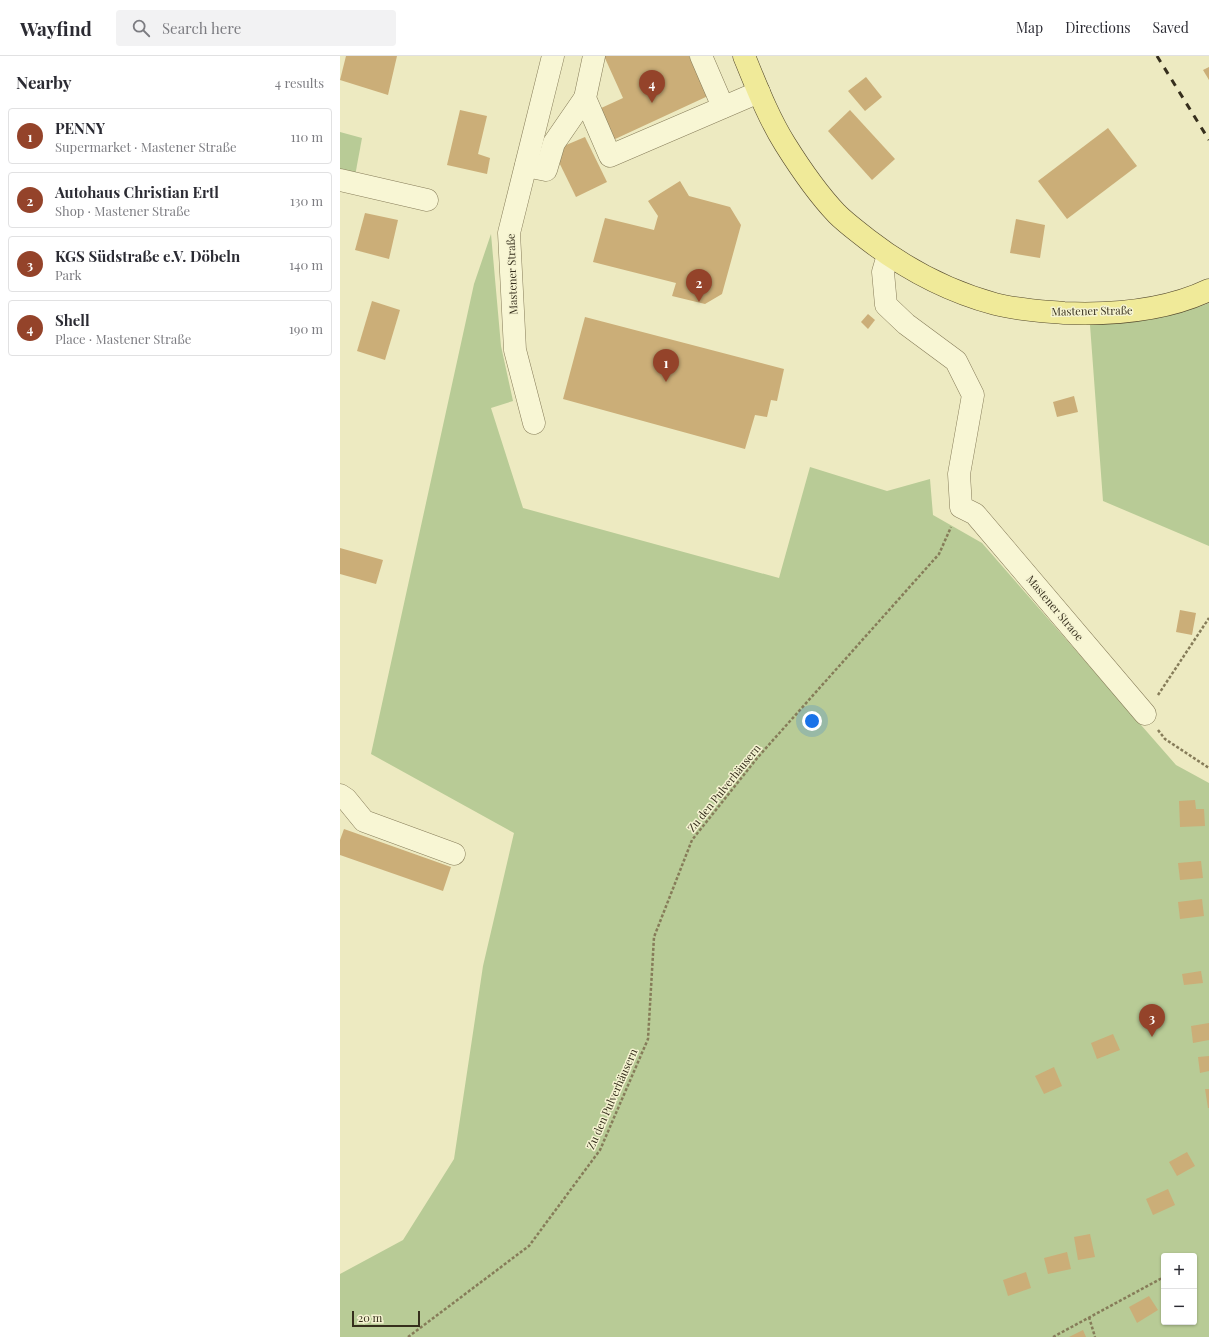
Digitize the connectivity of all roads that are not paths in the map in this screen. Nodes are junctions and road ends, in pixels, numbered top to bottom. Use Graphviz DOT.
graph roads {
  1 [pos="553,56"];
  2 [pos="594,56"];
  3 [pos="701,56"];
  4 [pos="744,56"];
  5 [pos="759,92"];
  6 [pos="584,98"];
  7 [pos="723,107"];
  8 [pos="526,166"];
  9 [pos="340,180"];
  10 [pos="427,200"];
  11 [pos="888,255"];
  12 [pos="1209,290"];
  13 [pos="534,423"];
  14 [pos="1145,714"];
  15 [pos="340,796"];
  16 [pos="454,854"];
  1 -- 8 [label="street, Mastener Straße"];
  2 -- 6 [label="street"];
  3 -- 7 [label="street"];
  4 -- 5 [label="main road, Mastener Straße"];
  5 -- 7 [label="street"];
  5 -- 11 [label="main road, Mastener Straße"];
  6 -- 7 [label="street"];
  6 -- 8 [label="street"];
  8 -- 13 [label="street, Mastener Straße"];
  9 -- 10 [label="street"];
  11 -- 12 [label="main road, Mastener Straße"];
  11 -- 14 [label="street, Mastener Stra0e"];
  15 -- 16 [label="street"];
}
